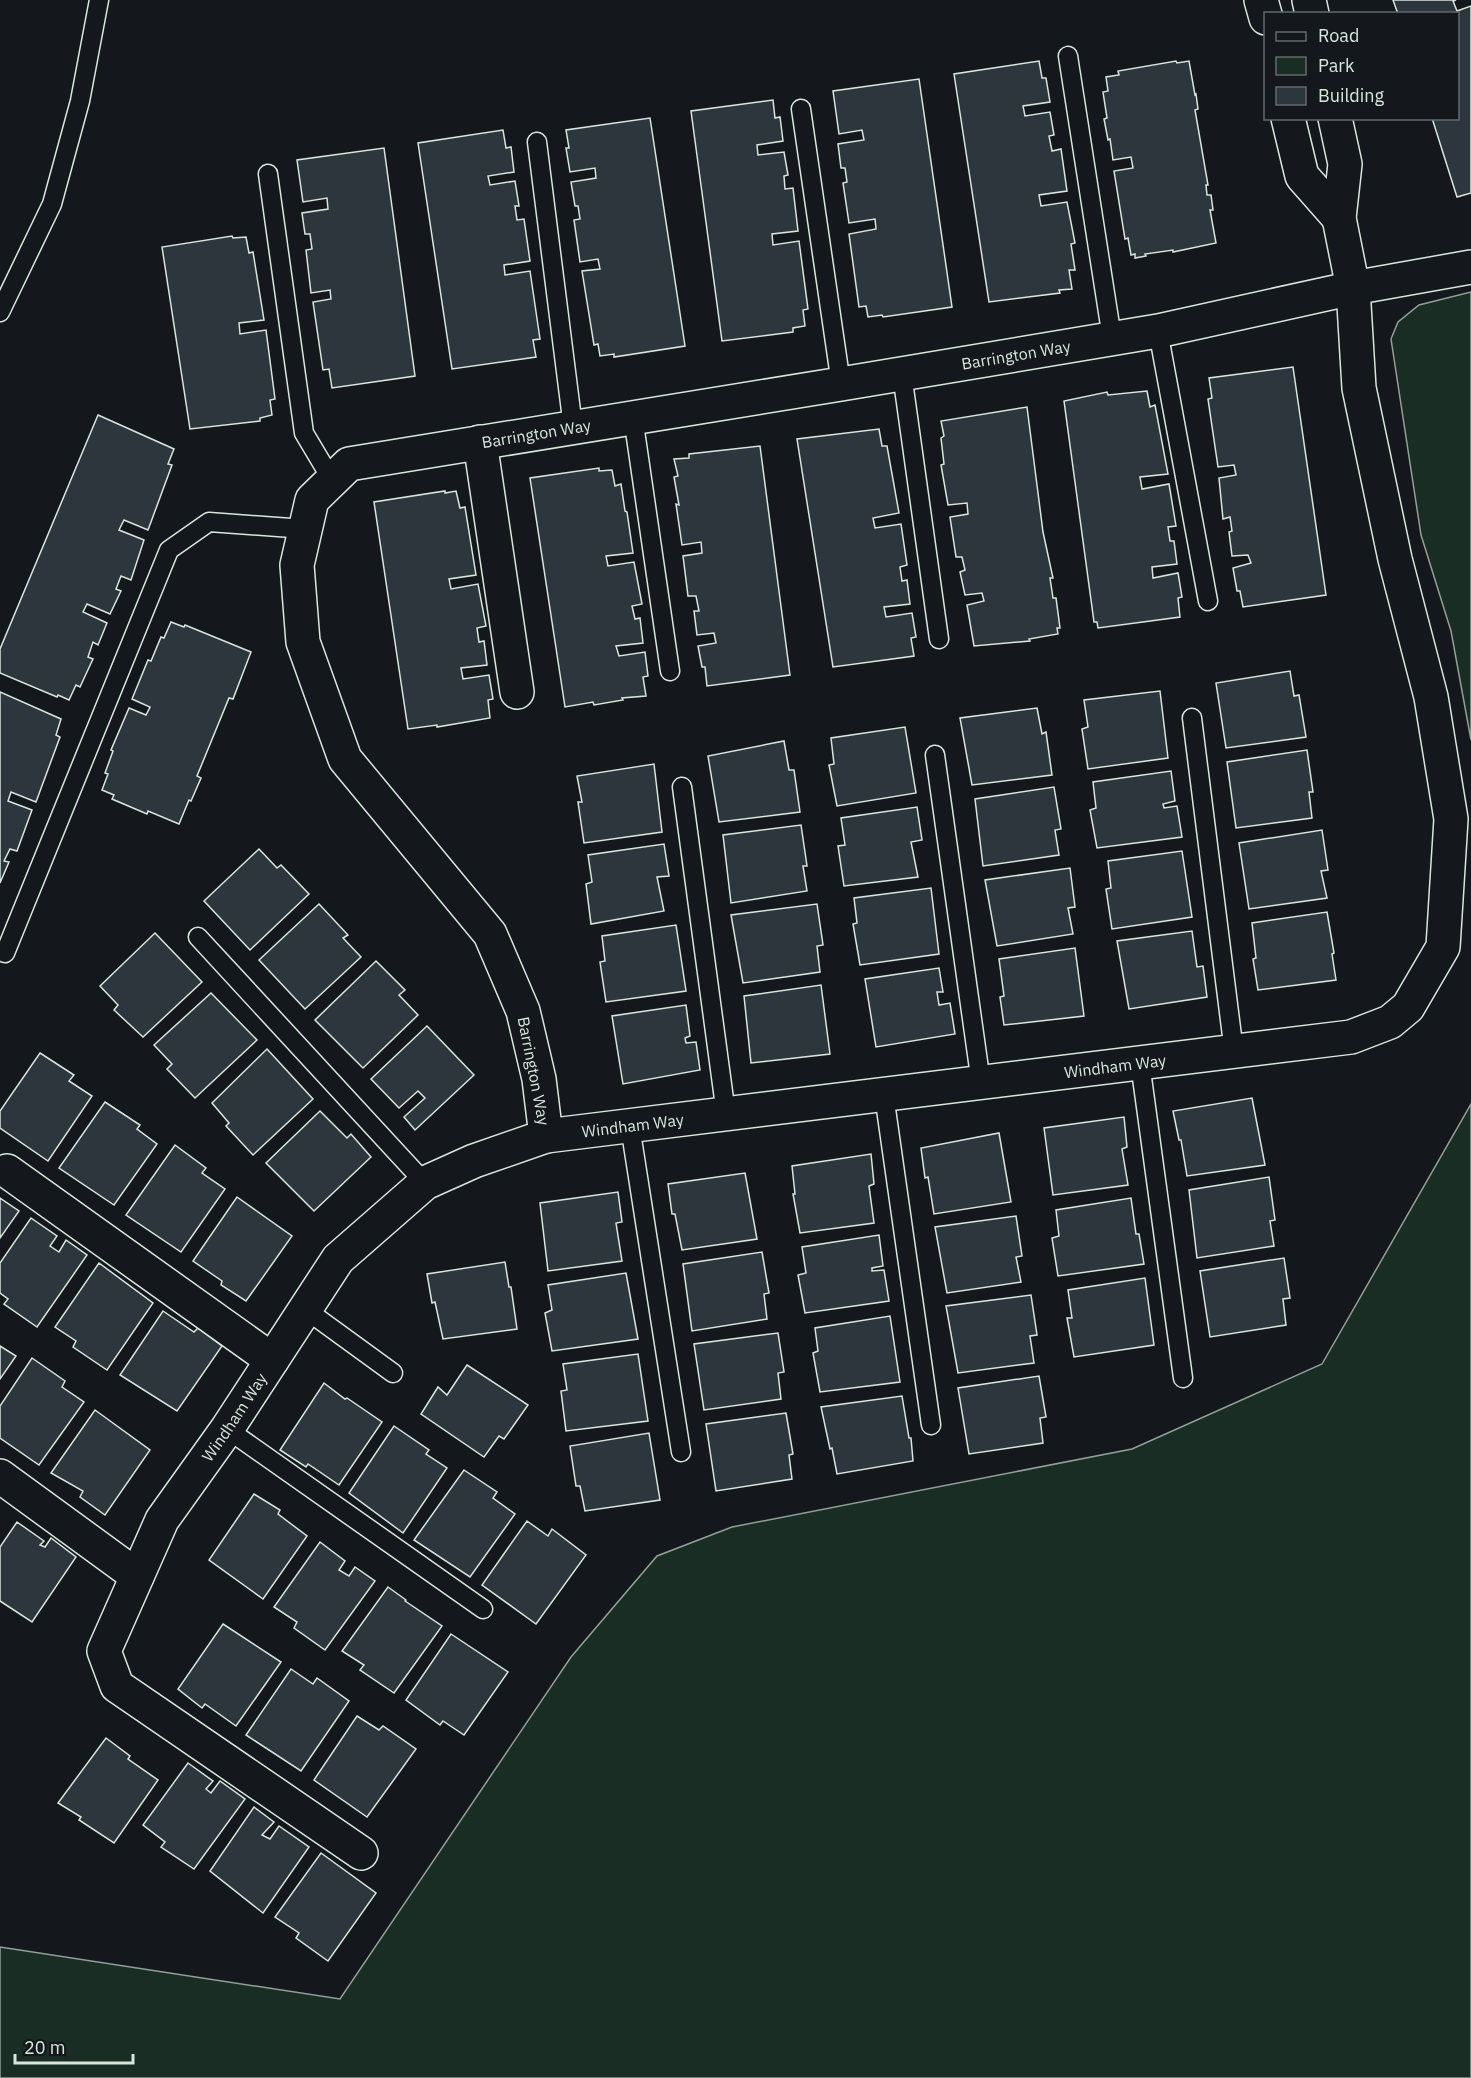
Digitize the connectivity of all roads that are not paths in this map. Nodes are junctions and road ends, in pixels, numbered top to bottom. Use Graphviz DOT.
graph roads {
  1 [pos="99,0"];
  2 [pos="1068,56"];
  3 [pos="801,109"];
  4 [pos="1288,120"];
  5 [pos="1335,120"];
  6 [pos="537,142"];
  7 [pos="268,174"];
  8 [pos="1339,218"];
  9 [pos="1471,267"];
  10 [pos="1353,288"];
  11 [pos="0,312"];
  12 [pos="1158,331"];
  13 [pos="1112,339"];
  14 [pos="902,374"];
  15 [pos="841,384"];
  16 [pos="633,417"];
  17 [pos="573,427"];
  18 [pos="480,442"];
  19 [pos="332,480"];
  20 [pos="305,530"];
  21 [pos="1208,601"];
  22 [pos="939,639"];
  23 [pos="670,671"];
  24 [pos="517,692"];
  25 [pos="1192,718"];
  26 [pos="935,755"];
  27 [pos="682,787"];
  28 [pos="1459,900"];
  29 [pos="198,937"];
  30 [pos="5,953"];
  31 [pos="1234,1052"];
  32 [pos="1140,1063"];
  33 [pos="981,1083"];
  34 [pos="884,1095"];
  35 [pos="726,1114"];
  36 [pos="630,1126"];
  37 [pos="546,1136"];
  38 [pos="7,1171"];
  39 [pos="425,1182"];
  40 [pos="305,1309"];
  41 [pos="272,1360"];
  42 [pos="393,1373"];
  43 [pos="1183,1378"];
  44 [pos="931,1425"];
  45 [pos="227,1429"];
  46 [pos="681,1452"];
  47 [pos="0,1476"];
  48 [pos="137,1576"];
  49 [pos="483,1609"];
  50 [pos="361,1853"];
  1 -- 11 [label="lane"];
  2 -- 13 [label="lane"];
  3 -- 15 [label="lane"];
  4 -- 8 [label="street"];
  5 -- 8 [label="street"];
  6 -- 17 [label="lane"];
  7 -- 19 [label="lane"];
  8 -- 10 [label="street"];
  9 -- 10 [label="street, Barrington Way"];
  10 -- 12 [label="street, Barrington Way"];
  10 -- 28 [label="street"];
  12 -- 13 [label="street, Barrington Way"];
  12 -- 21 [label="lane"];
  13 -- 14 [label="street, Barrington Way"];
  14 -- 15 [label="street, Barrington Way"];
  14 -- 22 [label="lane"];
  15 -- 16 [label="street, Barrington Way"];
  16 -- 17 [label="street, Barrington Way"];
  16 -- 23 [label="lane"];
  17 -- 18 [label="street, Barrington Way"];
  18 -- 19 [label="street, Barrington Way"];
  18 -- 24 [label="street"];
  19 -- 20 [label="street, Barrington Way"];
  20 -- 30 [label="lane"];
  20 -- 37 [label="street, Barrington Way"];
  25 -- 31 [label="lane"];
  26 -- 33 [label="lane"];
  27 -- 35 [label="lane"];
  28 -- 31 [label="street, Windham Way"];
  29 -- 39 [label="lane"];
  31 -- 32 [label="street, Windham Way"];
  32 -- 33 [label="street, Windham Way"];
  32 -- 43 [label="lane"];
  33 -- 34 [label="street, Windham Way"];
  34 -- 35 [label="street, Windham Way"];
  34 -- 44 [label="lane"];
  35 -- 36 [label="street, Windham Way"];
  36 -- 37 [label="street, Windham Way"];
  36 -- 46 [label="lane"];
  37 -- 39 [label="street, Windham Way"];
  38 -- 41 [label="street"];
  39 -- 40 [label="street, Windham Way"];
  40 -- 41 [label="street, Windham Way"];
  40 -- 42 [label="lane"];
  41 -- 45 [label="street, Windham Way"];
  45 -- 48 [label="street, Windham Way"];
  45 -- 49 [label="lane"];
  47 -- 48 [label="street"];
  48 -- 50 [label="street, Windham Way"];
}
